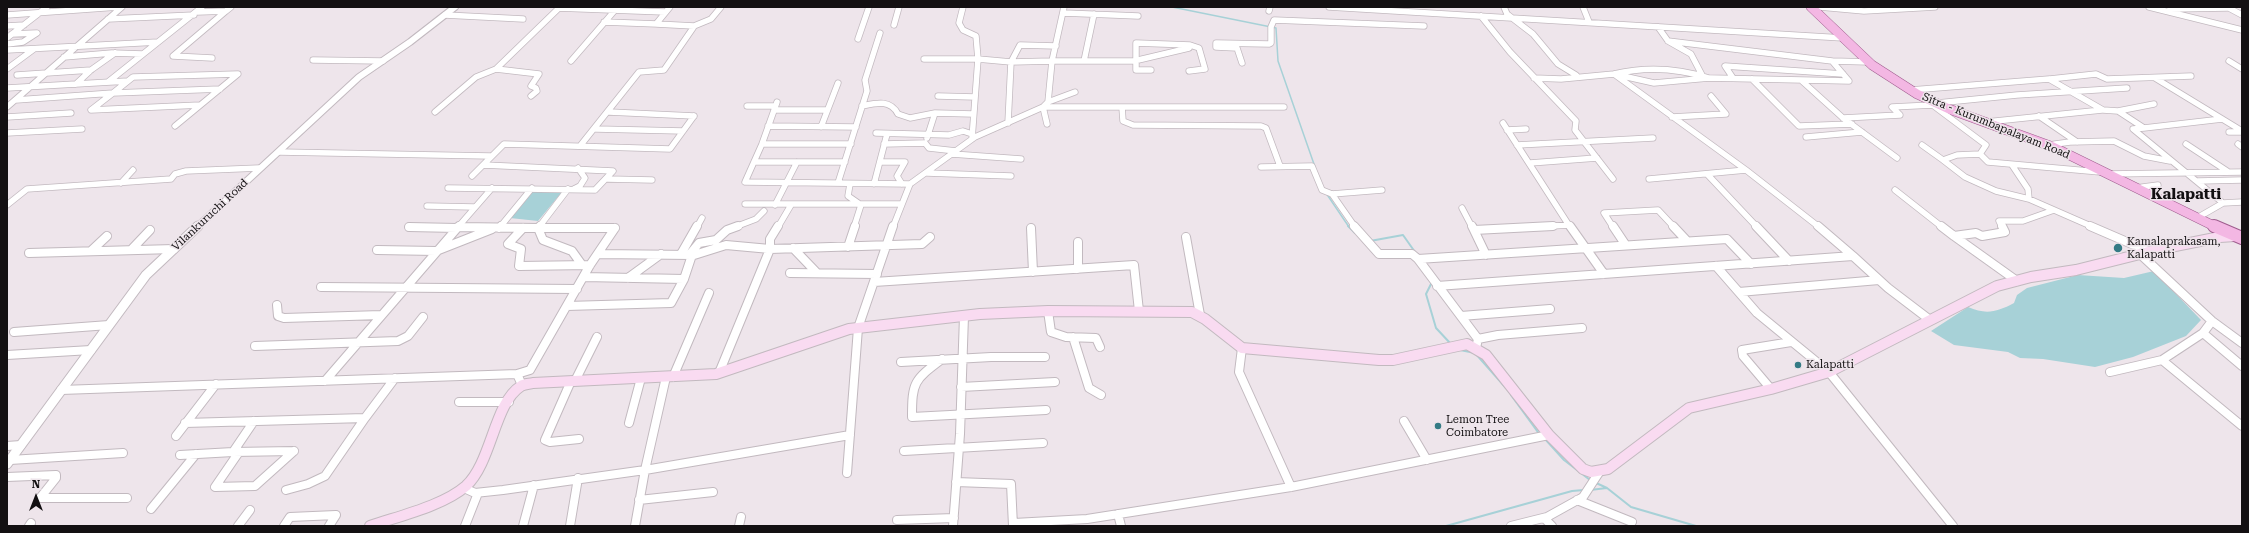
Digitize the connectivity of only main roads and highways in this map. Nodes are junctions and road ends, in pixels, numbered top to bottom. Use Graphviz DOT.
graph roads {
  1 [pos="1811,7"];
  2 [pos="2241,236"];
  3 [pos="370,526"];
  1 -- 2 [label="main road, Sitra - Kurumbapalayam Road"];
  2 -- 3 [label="main road"];
}
